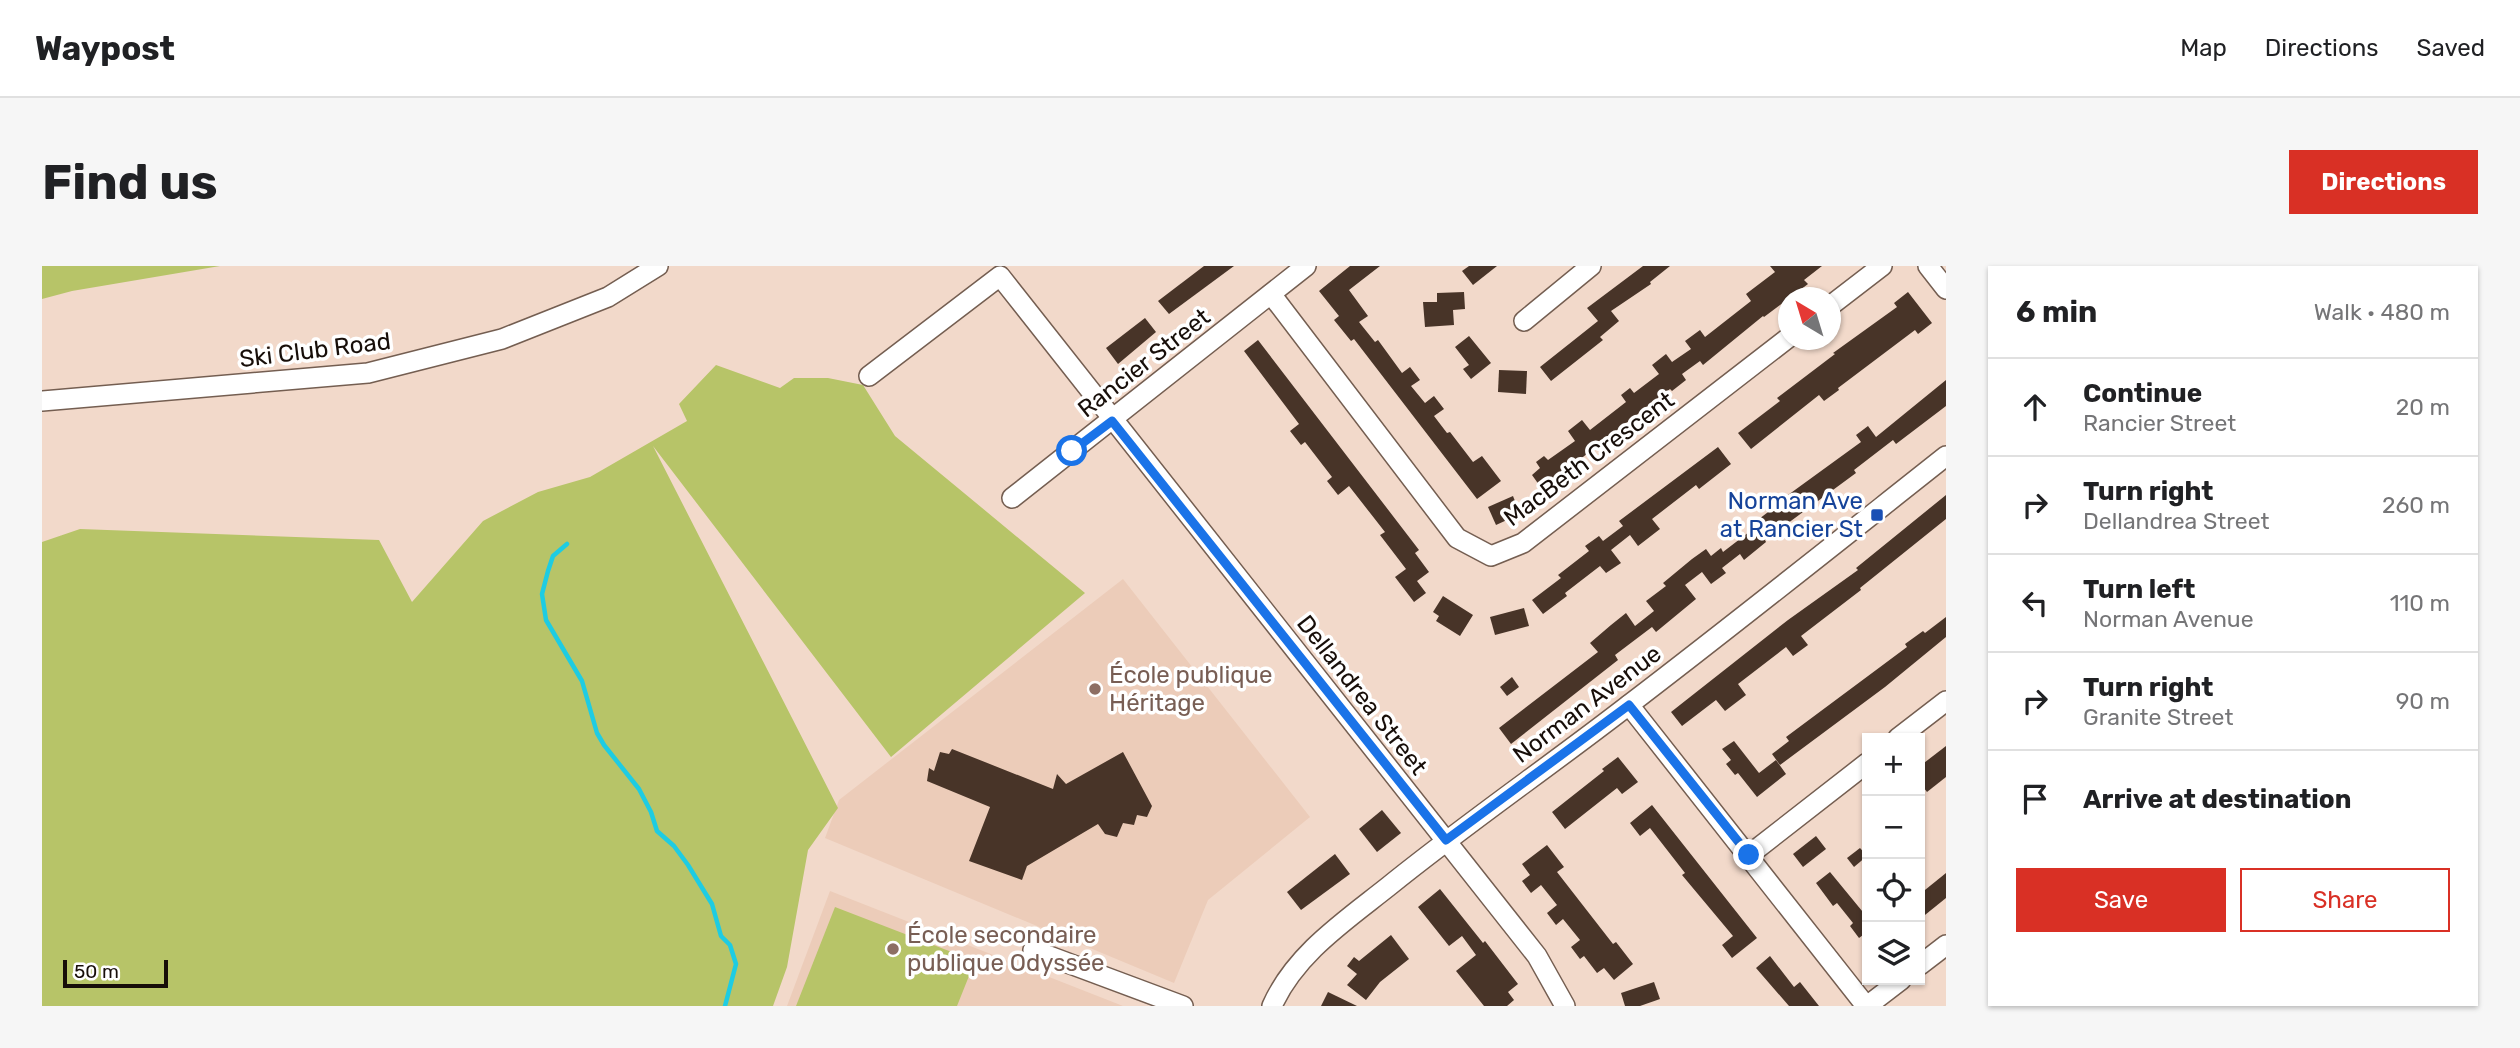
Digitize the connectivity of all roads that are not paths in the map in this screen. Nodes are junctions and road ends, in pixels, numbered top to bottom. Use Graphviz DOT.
graph roads {
  1 [pos="657,266"];
  2 [pos="1306,266"];
  3 [pos="1591,266"];
  4 [pos="1882,266"];
  5 [pos="1928,266"];
  6 [pos="1946,289"];
  7 [pos="1271,294"];
  8 [pos="1841,298"];
  9 [pos="1524,321"];
  10 [pos="1778,346"];
  11 [pos="869,376"];
  12 [pos="42,401"];
  13 [pos="1112,421"];
  14 [pos="1946,456"];
  15 [pos="1012,498"];
  16 [pos="1946,701"];
  17 [pos="1629,705"];
  18 [pos="1904,733"];
  19 [pos="1862,766"];
  20 [pos="1446,840"];
  21 [pos="1749,855"];
  22 [pos="1946,945"];
  23 [pos="1033,950"];
  24 [pos="1925,961"];
  25 [pos="1894,985"];
  26 [pos="1183,1006"];
  27 [pos="1272,1006"];
  28 [pos="1565,1006"];
  29 [pos="1866,1006"];
  1 -- 12 [label="street, Ski Club Road"];
  2 -- 7 [label="street, Rancier Street"];
  3 -- 9 [label="street"];
  4 -- 8 [label="street"];
  5 -- 6 [label="street"];
  7 -- 10 [label="street, MacBeth Crescent"];
  7 -- 13 [label="street, Rancier Street"];
  11 -- 13 [label="street, Dellandrea Street"];
  13 -- 15 [label="street, Rancier Street"];
  13 -- 20 [label="street, Dellandrea Street"];
  14 -- 17 [label="street, Norman Avenue"];
  16 -- 18 [label="street"];
  17 -- 20 [label="street, Norman Avenue"];
  17 -- 21 [label="street"];
  19 -- 21 [label="street"];
  20 -- 27 [label="street, Norman Avenue"];
  20 -- 28 [label="street, Dellandrea Street"];
  21 -- 29 [label="street"];
  22 -- 24 [label="street"];
  23 -- 26 [label="street"];
  25 -- 29 [label="street"];
}
